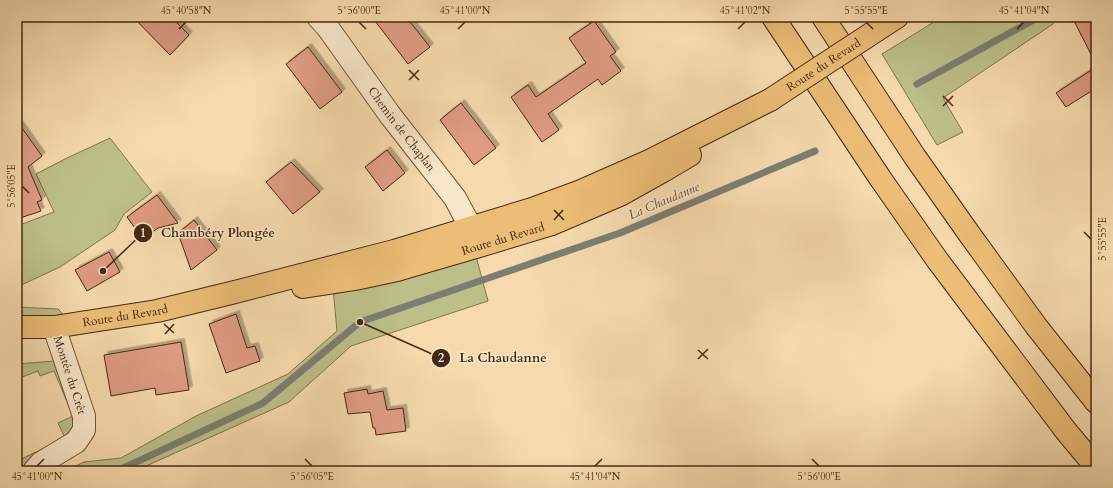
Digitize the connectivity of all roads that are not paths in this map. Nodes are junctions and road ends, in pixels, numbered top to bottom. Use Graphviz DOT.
graph roads {
  1 [pos="318,17"];
  2 [pos="773,17"];
  3 [pos="823,17"];
  4 [pos="890,21"];
  5 [pos="473,237"];
  6 [pos="17,327"];
  7 [pos="54,327"];
  8 [pos="1096,402"];
  9 [pos="1096,467"];
  10 [pos="34,471"];
  1 -- 5 [label="street, Chemin de Chaplan"];
  2 -- 9 [label="main road"];
  3 -- 8 [label="main road"];
  4 -- 5 [label="main road, Route du Revard, bridge"];
  5 -- 7 [label="main road, Route du Revard"];
  6 -- 7 [label="main road, Route du Revard"];
  7 -- 10 [label="street, Montée du Crêt"];
}
